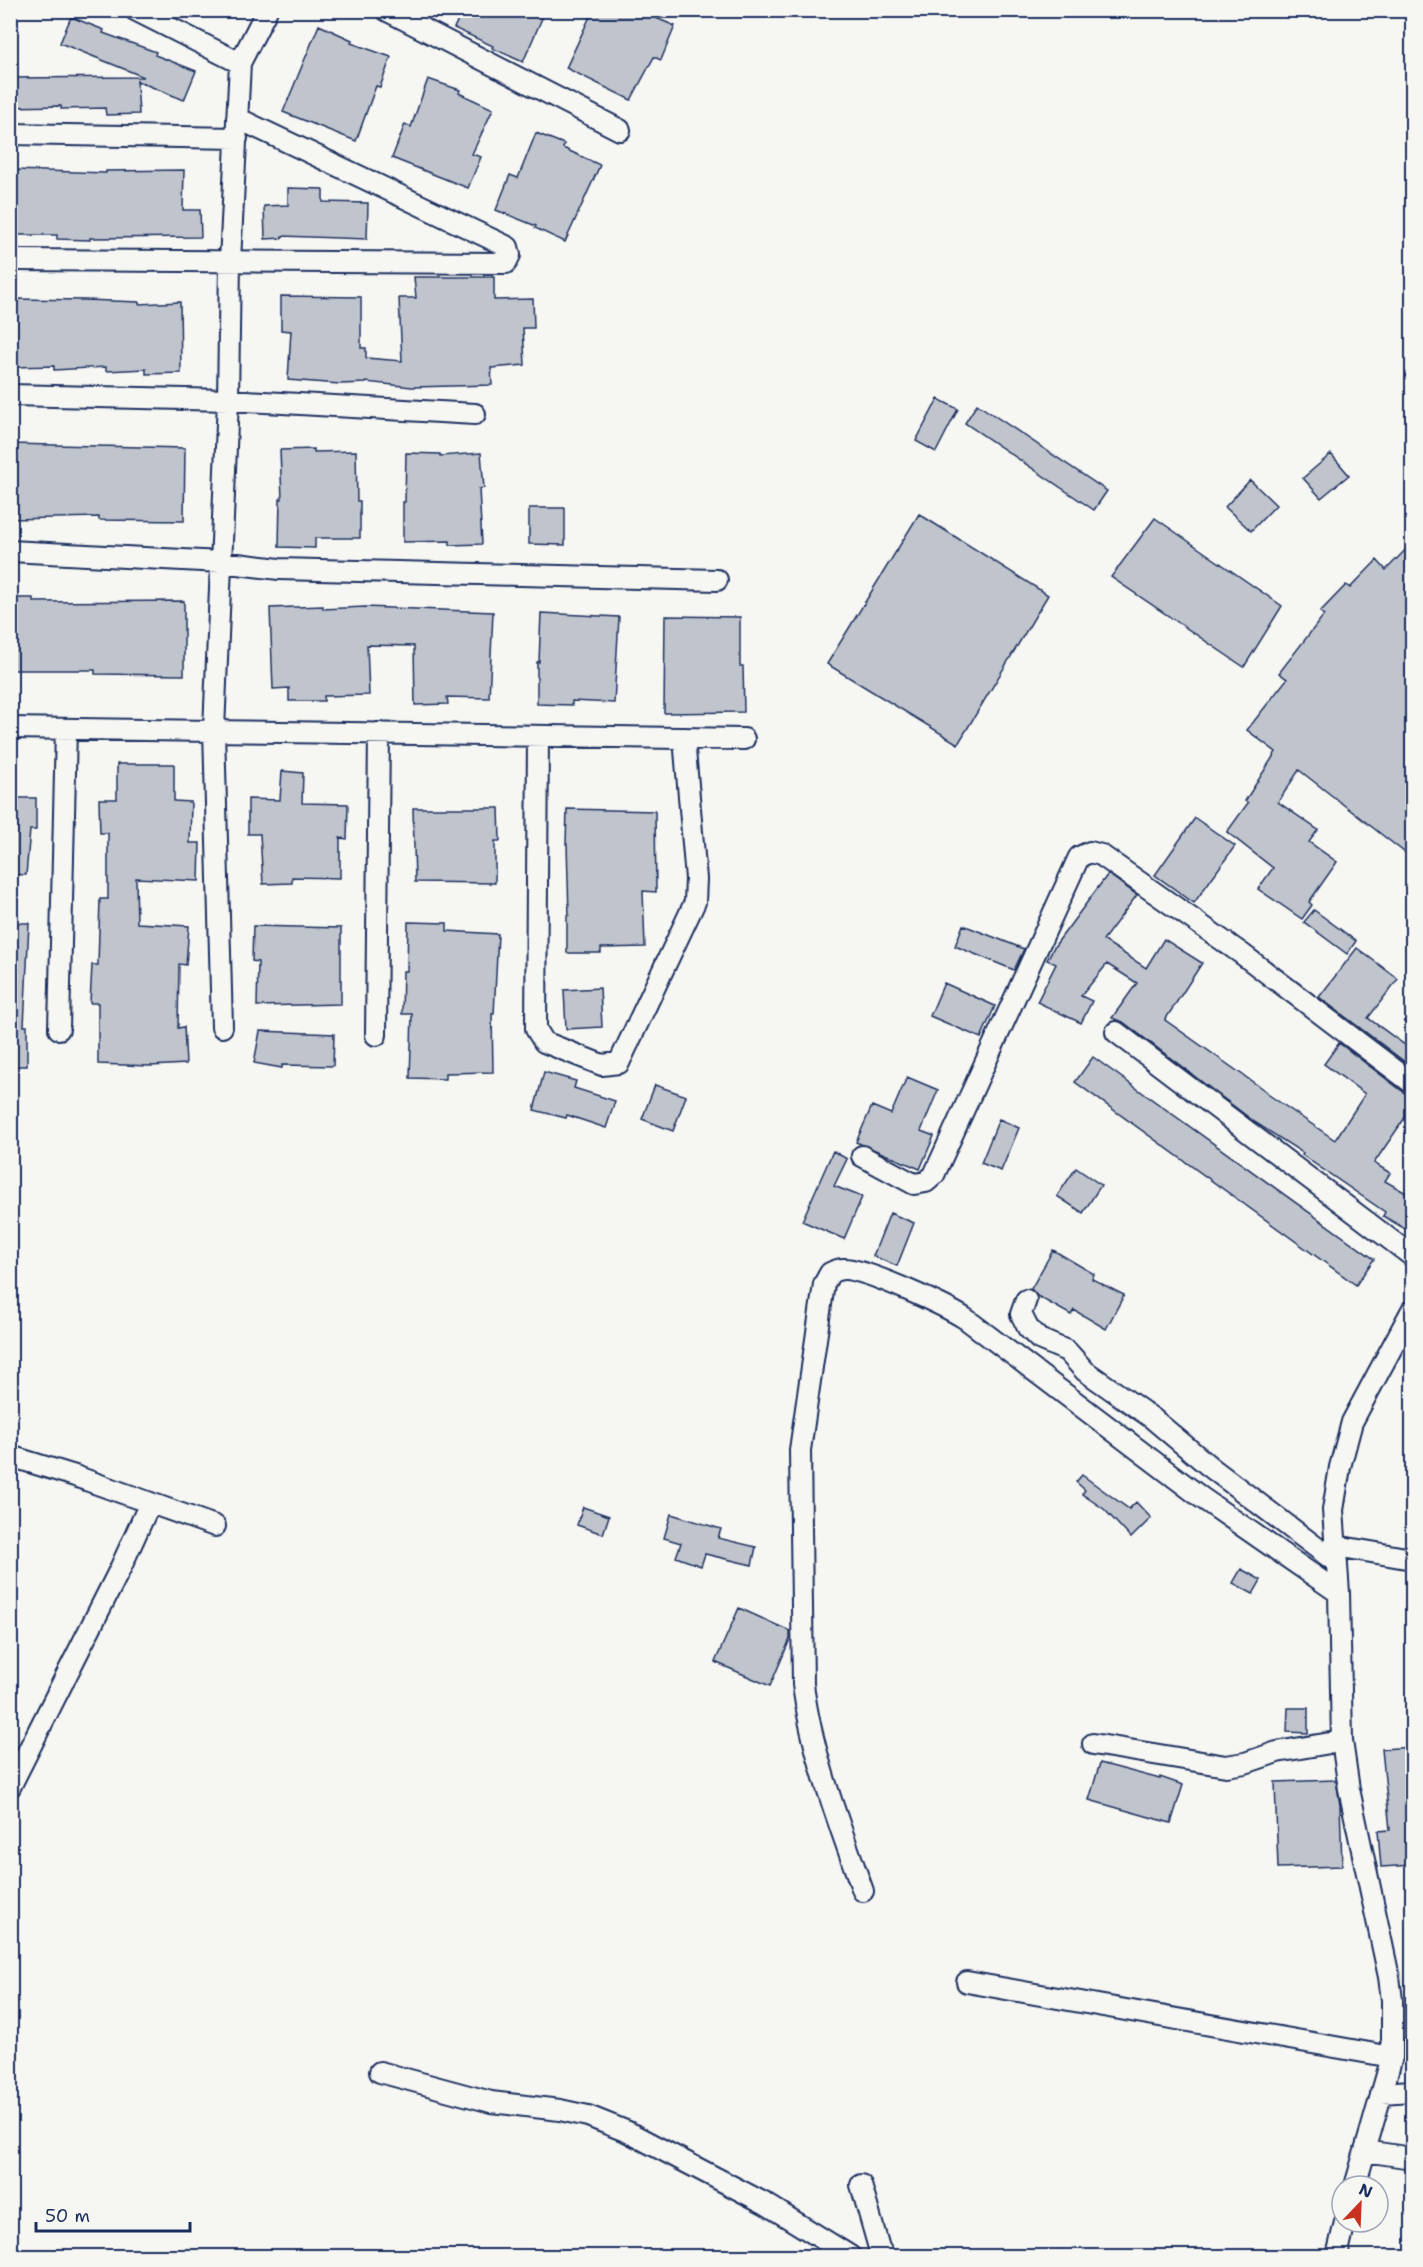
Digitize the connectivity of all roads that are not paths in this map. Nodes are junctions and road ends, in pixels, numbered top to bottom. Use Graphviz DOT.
graph roads {
  1 [pos="135,10"];
  2 [pos="267,10"];
  3 [pos="386,10"];
  4 [pos="240,63"];
  5 [pos="237,118"];
  6 [pos="620,130"];
  7 [pos="10,134"];
  8 [pos="237,138"];
  9 [pos="10,260"];
  10 [pos="230,261"];
  11 [pos="10,395"];
  12 [pos="228,400"];
  13 [pos="475,414"];
  14 [pos="10,551"];
  15 [pos="221,562"];
  16 [pos="717,580"];
  17 [pos="10,728"];
  18 [pos="66,729"];
  19 [pos="214,730"];
  20 [pos="379,733"];
  21 [pos="538,737"];
  22 [pos="684,738"];
  23 [pos="744,739"];
  24 [pos="222,1027"];
  25 [pos="59,1029"];
  26 [pos="1116,1032"];
  27 [pos="376,1035"];
  28 [pos="1413,1083"];
  29 [pos="862,1156"];
  30 [pos="1413,1256"];
  31 [pos="1026,1300"];
  32 [pos="1413,1310"];
  33 [pos="10,1456"];
  34 [pos="150,1503"];
  35 [pos="215,1526"];
  36 [pos="1337,1555"];
  37 [pos="1413,1559"];
  38 [pos="1339,1593"];
  39 [pos="1341,1741"];
  40 [pos="1093,1744"];
  41 [pos="10,1786"];
  42 [pos="863,1891"];
  43 [pos="967,1982"];
  44 [pos="1392,2057"];
  45 [pos="380,2072"];
  46 [pos="1413,2091"];
  47 [pos="1381,2093"];
  48 [pos="1365,2151"];
  49 [pos="1413,2158"];
  50 [pos="1358,2174"];
  51 [pos="861,2185"];
  52 [pos="1342,2234"];
  53 [pos="850,2256"];
  54 [pos="884,2256"];
  55 [pos="1337,2256"];
  1 -- 4 [label="street"];
  2 -- 4 [label="street"];
  3 -- 6 [label="street"];
  4 -- 5 [label="street"];
  5 -- 8 [label="street"];
  5 -- 10 [label="street"];
  7 -- 8 [label="street"];
  8 -- 10 [label="street"];
  9 -- 10 [label="street"];
  10 -- 12 [label="street"];
  11 -- 12 [label="street"];
  12 -- 13 [label="street"];
  12 -- 15 [label="street"];
  14 -- 15 [label="street"];
  15 -- 16 [label="street"];
  15 -- 19 [label="street"];
  17 -- 18 [label="street"];
  18 -- 19 [label="street"];
  18 -- 25 [label="street"];
  19 -- 20 [label="street"];
  19 -- 24 [label="street"];
  20 -- 21 [label="street"];
  20 -- 27 [label="street"];
  21 -- 22 [label="street"];
  21 -- 22 [label="street"];
  22 -- 23 [label="street"];
  26 -- 30 [label="street"];
  28 -- 29 [label="street"];
  31 -- 36 [label="street"];
  32 -- 36 [label="street"];
  33 -- 34 [label="street"];
  34 -- 35 [label="street"];
  34 -- 41 [label="street"];
  36 -- 37 [label="street"];
  36 -- 38 [label="street"];
  38 -- 39 [label="street"];
  38 -- 42 [label="street"];
  39 -- 40 [label="street"];
  39 -- 44 [label="street"];
  43 -- 44 [label="street"];
  44 -- 47 [label="street"];
  45 -- 53 [label="street"];
  46 -- 47 [label="street"];
  47 -- 48 [label="street"];
  48 -- 49 [label="street"];
  48 -- 50 [label="street"];
  51 -- 54 [label="street"];
  52 -- 55 [label="street"];
}
